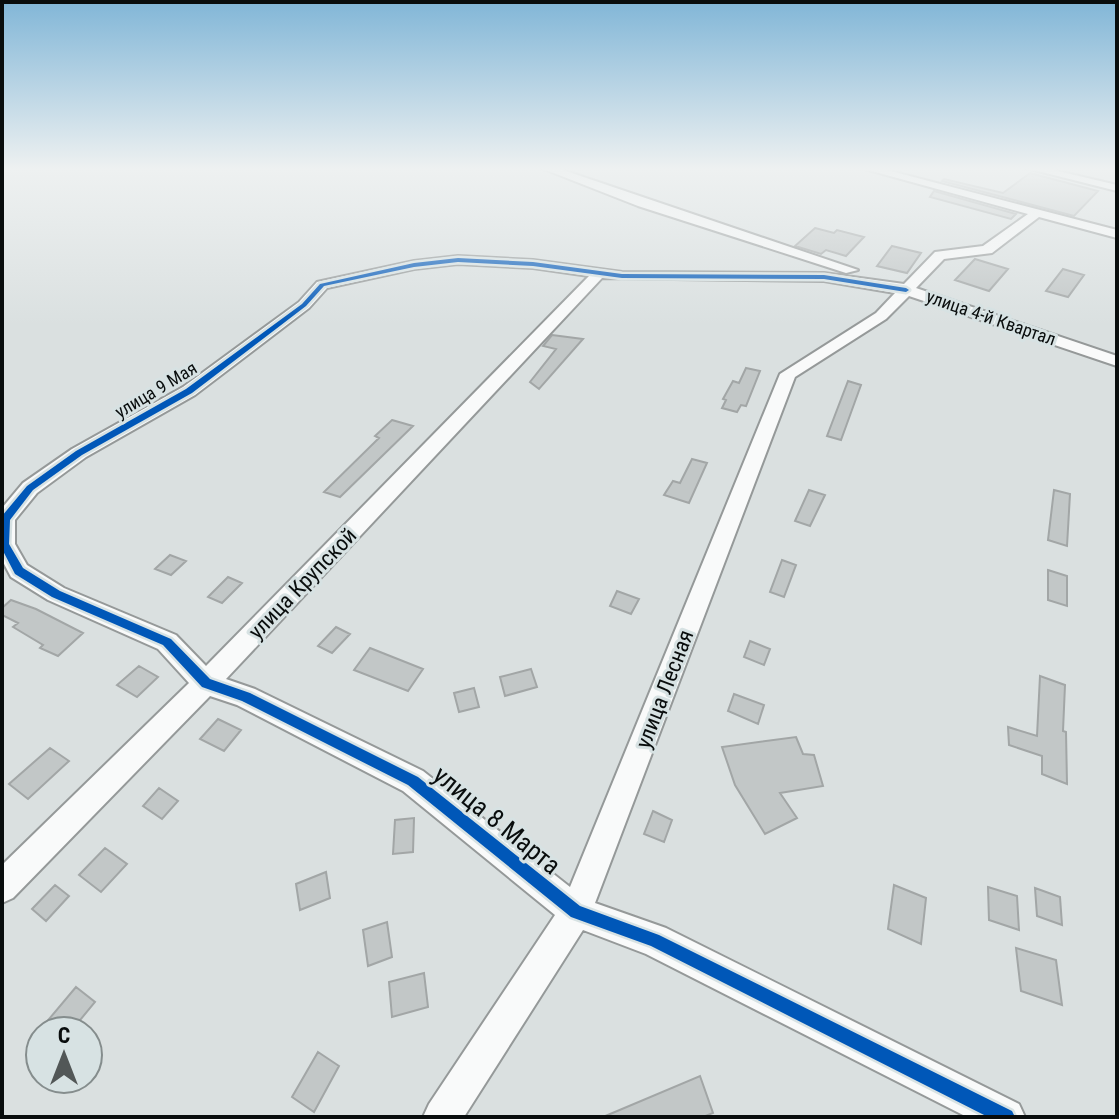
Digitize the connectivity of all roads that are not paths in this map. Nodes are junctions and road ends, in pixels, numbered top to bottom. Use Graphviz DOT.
graph roads {
  1 [pos="694,220"];
  2 [pos="1027,220"];
  3 [pos="1065,220"];
  4 [pos="1117,234"];
  5 [pos="598,274"];
  6 [pos="906,290"];
  7 [pos="1117,361"];
  8 [pos="5,519"];
  9 [pos="206,683"];
  10 [pos="2,887"];
  11 [pos="576,912"];
  12 [pos="442,1117"];
  13 [pos="1006,1117"];
  1 -- 6 [label="street, улица 4-й Квартал"];
  2 -- 6 [label="street, улица Лесная"];
  3 -- 4 [label="street"];
  5 -- 6 [label="street"];
  5 -- 8 [label="street, улица 9 Мая"];
  5 -- 9 [label="street, улица Крупской"];
  6 -- 7 [label="street, улица 4-й Квартал"];
  6 -- 11 [label="street, улица Лесная"];
  8 -- 9 [label="street, улица 8 Марта"];
  9 -- 10 [label="street, улица Крупской"];
  9 -- 11 [label="street, улица 8 Марта"];
  11 -- 12 [label="street, улица Лесная"];
  11 -- 13 [label="street, улица 8 Марта"];
}
